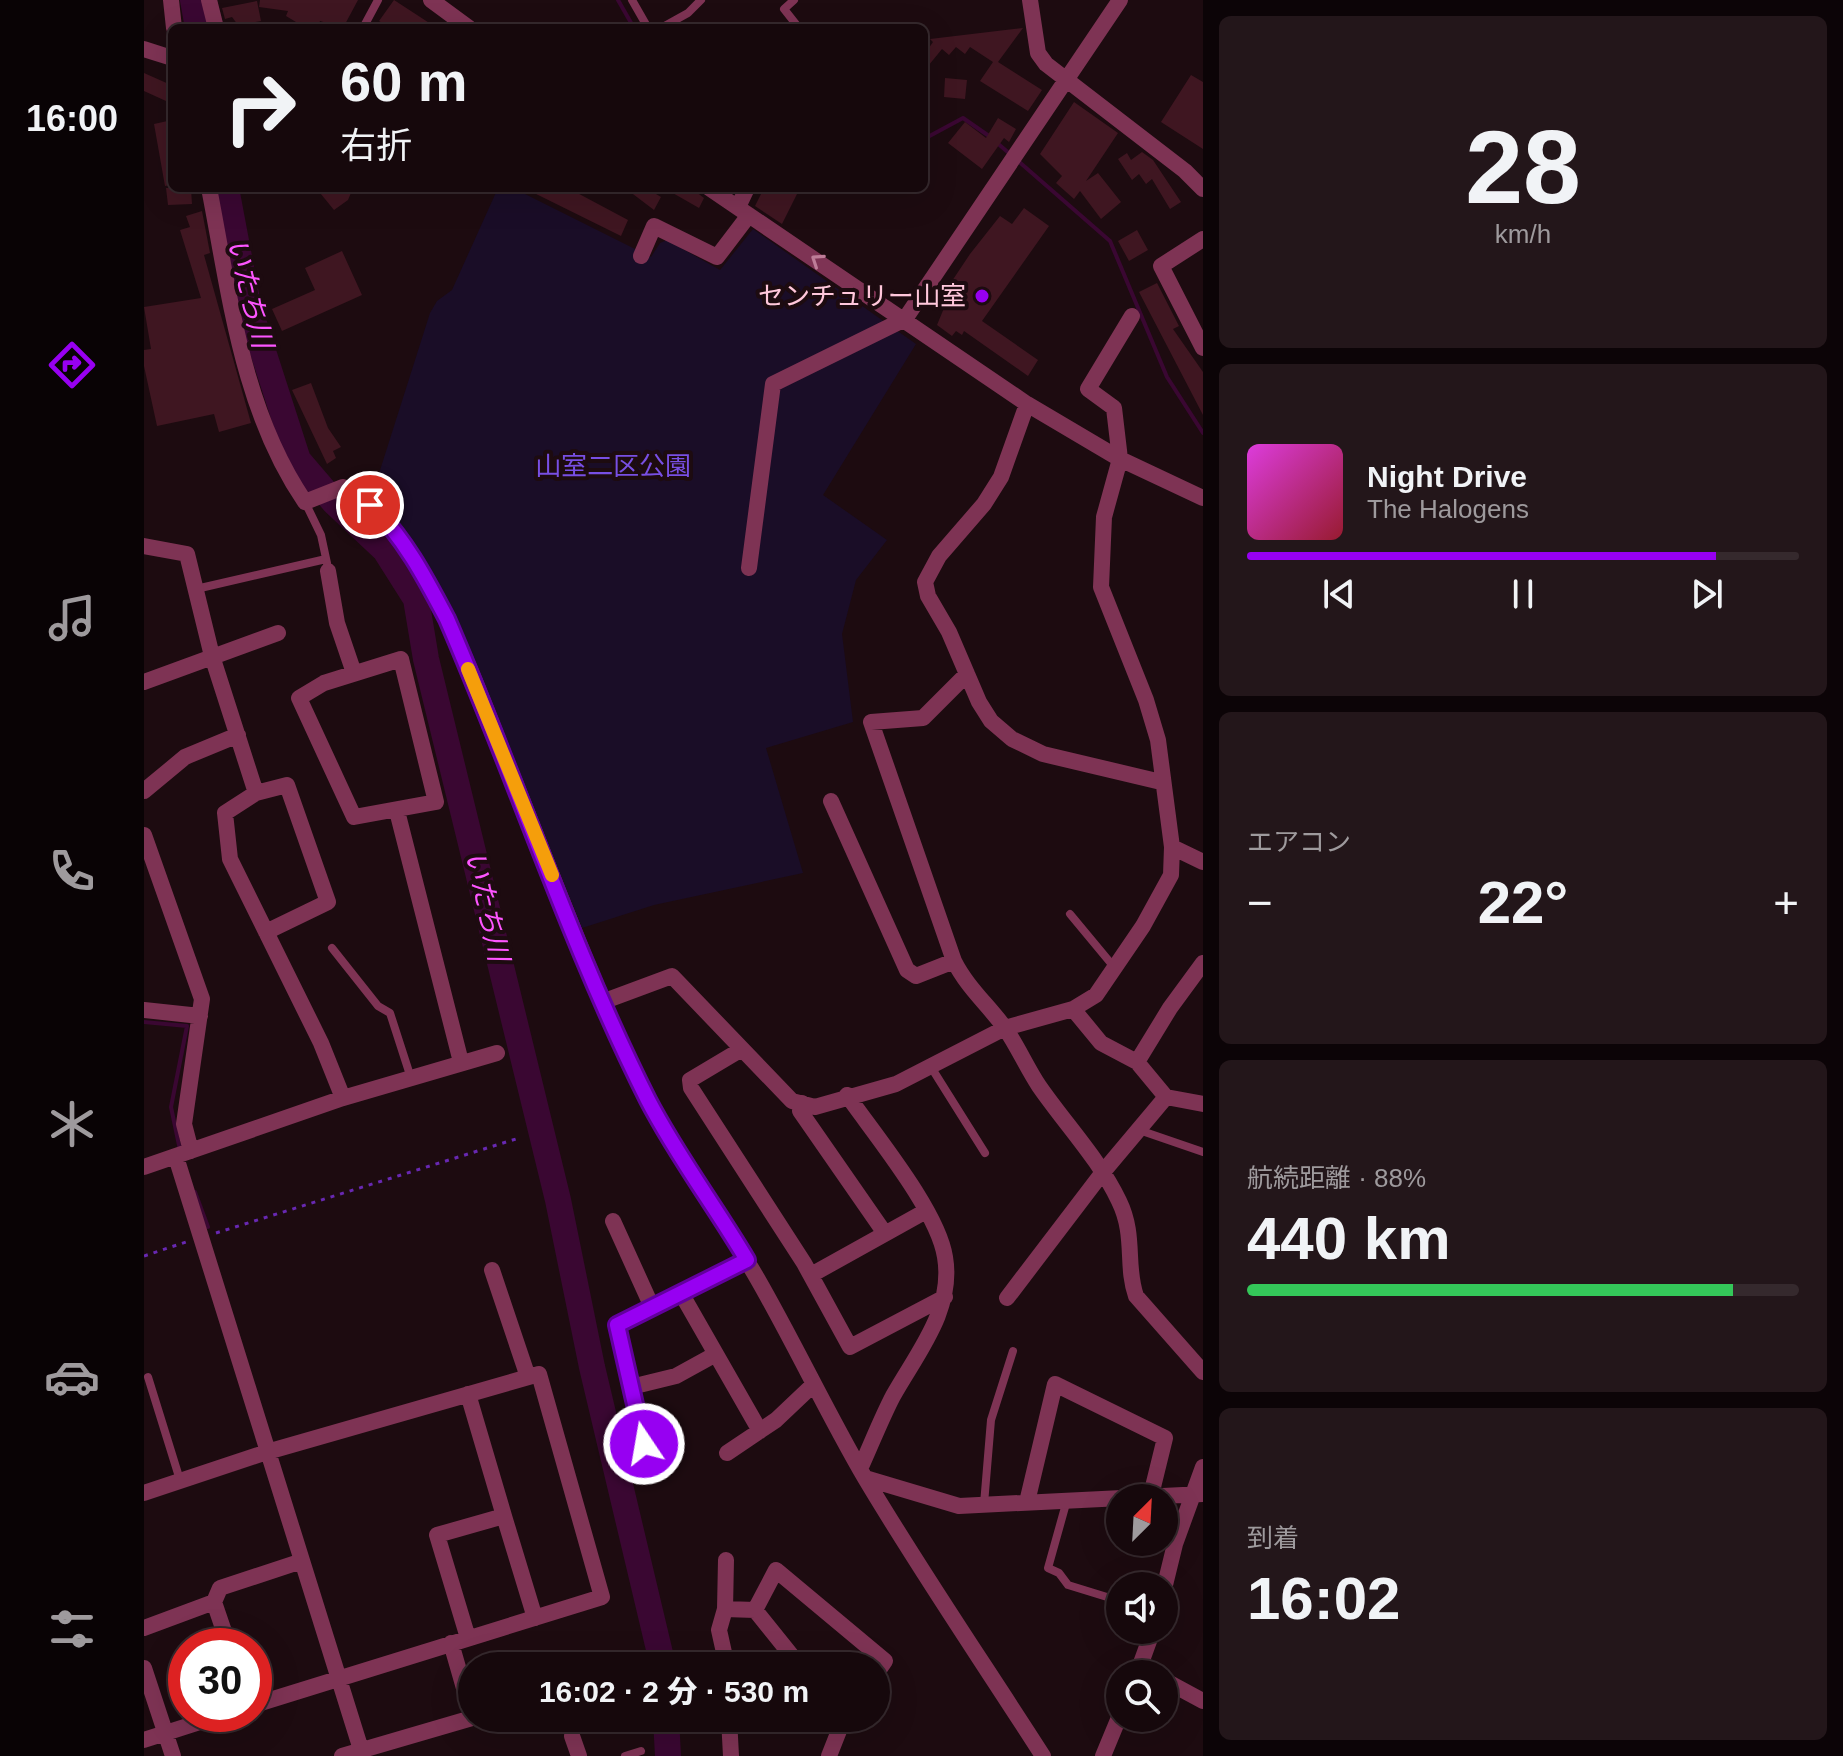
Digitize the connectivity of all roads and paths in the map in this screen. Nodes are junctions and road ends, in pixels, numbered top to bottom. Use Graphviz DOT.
graph roads {
  1 [pos="171,0"];
  2 [pos="209,0"];
  3 [pos="378,0"];
  4 [pos="431,0"];
  5 [pos="632,0"];
  6 [pos="701,0"];
  7 [pos="794,0"];
  8 [pos="1030,0"];
  9 [pos="1120,0"];
  10 [pos="174,24"];
  11 [pos="215,24"];
  12 [pos="365,24"];
  13 [pos="464,24"];
  14 [pos="646,24"];
  15 [pos="668,24"];
  16 [pos="796,24"];
  17 [pos="144,49"];
  18 [pos="168,57"];
  19 [pos="1066,83"];
  20 [pos="1203,189"];
  21 [pos="210,192"];
  22 [pos="715,192"];
  23 [pos="746,192"];
  24 [pos="743,211"];
  25 [pos="1203,239"];
  26 [pos="641,256"];
  27 [pos="1132,316"];
  28 [pos="905,319"];
  29 [pos="1203,348"];
  30 [pos="1027,404"];
  31 [pos="1120,459"];
  32 [pos="1203,498"];
  33 [pos="305,502"];
  34 [pos="144,546"];
  35 [pos="327,565"];
  36 [pos="749,568"];
  37 [pos="195,589"];
  38 [pos="278,633"];
  39 [pos="212,656"];
  40 [pos="354,673"];
  41 [pos="967,674"];
  42 [pos="144,682"];
  43 [pos="238,735"];
  44 [pos="1161,782"];
  45 [pos="144,791"];
  46 [pos="256,793"];
  47 [pos="831,801"];
  48 [pos="397,811"];
  49 [pos="144,835"];
  50 [pos="1172,847"];
  51 [pos="1203,862"];
  52 [pos="1070,914"];
  53 [pos="266,932"];
  54 [pos="332,948"];
  55 [pos="954,961"];
  56 [pos="1203,963"];
  57 [pos="1115,967"];
  58 [pos="602,1002"];
  59 [pos="1073,1009"];
  60 [pos="144,1010"];
  61 [pos="200,1016"];
  62 [pos="1005,1028"];
  63 [pos="742,1049"];
  64 [pos="497,1053"];
  65 [pos="461,1062"];
  66 [pos="1137,1062"];
  67 [pos="930,1066"];
  68 [pos="411,1078"];
  69 [pos="847,1095"];
  70 [pos="1166,1097"];
  71 [pos="343,1098"];
  72 [pos="802,1103"];
  73 [pos="1203,1104"];
  74 [pos="1138,1130"];
  75 [pos="519,1138"];
  76 [pos="1203,1152"];
  77 [pos="985,1153"];
  78 [pos="183,1154"];
  79 [pos="144,1167"];
  80 [pos="1103,1172"];
  81 [pos="926,1211"];
  82 [pos="613,1221"];
  83 [pos="884,1232"];
  84 [pos="201,1238"];
  85 [pos="144,1256"];
  86 [pos="747,1260"];
  87 [pos="492,1270"];
  88 [pos="811,1275"];
  89 [pos="681,1293"];
  90 [pos="945,1297"];
  91 [pos="1007,1298"];
  92 [pos="652,1307"];
  93 [pos="1013,1351"];
  94 [pos="716,1354"];
  95 [pos="1203,1372"];
  96 [pos="148,1377"];
  97 [pos="528,1377"];
  98 [pos="814,1384"];
  99 [pos="631,1387"];
  100 [pos="468,1394"];
  101 [pos="760,1431"];
  102 [pos="644,1444"];
  103 [pos="267,1452"];
  104 [pos="727,1453"];
  105 [pos="1203,1467"];
  106 [pos="863,1473"];
  107 [pos="180,1481"];
  108 [pos="1154,1484"];
  109 [pos="144,1493"];
  110 [pos="1198,1493"];
  111 [pos="1178,1494"];
  112 [pos="1106,1498"];
  113 [pos="1067,1500"];
  114 [pos="1027,1502"];
  115 [pos="983,1505"];
  116 [pos="504,1516"];
  117 [pos="726,1560"];
  118 [pos="302,1561"];
  119 [pos="1170,1572"];
  120 [pos="1106,1597"];
  121 [pos="214,1602"];
  122 [pos="725,1609"];
  123 [pos="755,1610"];
  124 [pos="535,1618"];
  125 [pos="144,1628"];
  126 [pos="223,1628"];
  127 [pos="460,1641"];
  128 [pos="462,1652"];
  129 [pos="724,1652"];
  130 [pos="789,1652"];
  131 [pos="877,1652"];
  132 [pos="144,1668"];
  133 [pos="338,1678"];
  134 [pos="1178,1688"];
  135 [pos="272,1699"];
  136 [pos="1203,1701"];
  137 [pos="458,1722"];
  138 [pos="168,1732"];
  139 [pos="730,1732"];
  140 [pos="839,1732"];
  141 [pos="1113,1732"];
  142 [pos="165,1733"];
  143 [pos="572,1736"];
  144 [pos="144,1740"];
  145 [pos="641,1751"];
  146 [pos="362,1753"];
  147 [pos="173,1756"];
  148 [pos="342,1756"];
  149 [pos="579,1756"];
  150 [pos="625,1756"];
  151 [pos="731,1756"];
  152 [pos="829,1756"];
  153 [pos="1043,1756"];
  154 [pos="1103,1756"];
  1 -- 10 [label="street"];
  2 -- 11 [label="street"];
  3 -- 12 [label="lane"];
  4 -- 13 [label="street"];
  5 -- 14 [label="lane"];
  6 -- 15 [label="lane"];
  7 -- 16 [label="lane"];
  8 -- 19 [label="street"];
  9 -- 19 [label="street"];
  17 -- 18 [label="street"];
  19 -- 20 [label="street"];
  19 -- 28 [label="street"];
  21 -- 33 [label="street"];
  22 -- 24 [label="street"];
  23 -- 24 [label="street"];
  24 -- 26 [label="street"];
  28 -- 24 [label="street, one-way"];
  25 -- 29 [label="street"];
  27 -- 31 [label="street"];
  28 -- 30 [label="street"];
  28 -- 36 [label="street"];
  30 -- 31 [label="street"];
  30 -- 41 [label="street"];
  31 -- 32 [label="street"];
  31 -- 44 [label="street"];
  33 -- 35 [label="lane"];
  33 -- 58 [label="street"];
  34 -- 37 [label="street"];
  35 -- 37 [label="lane"];
  35 -- 40 [label="street"];
  37 -- 39 [label="street"];
  38 -- 39 [label="street"];
  39 -- 42 [label="street"];
  39 -- 43 [label="street"];
  40 -- 48 [label="street"];
  40 -- 48 [label="street"];
  41 -- 44 [label="street"];
  41 -- 55 [label="street"];
  43 -- 45 [label="street"];
  43 -- 46 [label="street"];
  44 -- 50 [label="street"];
  46 -- 53 [label="street"];
  46 -- 53 [label="street"];
  47 -- 55 [label="street"];
  48 -- 65 [label="street"];
  49 -- 61 [label="street"];
  50 -- 51 [label="street"];
  50 -- 57 [label="street"];
  52 -- 57 [label="lane"];
  53 -- 71 [label="street"];
  54 -- 68 [label="lane"];
  55 -- 62 [label="street"];
  56 -- 66 [label="street"];
  57 -- 59 [label="street"];
  58 -- 63 [label="street"];
  58 -- 86 [label="street"];
  59 -- 62 [label="street"];
  59 -- 66 [label="street"];
  60 -- 61 [label="street"];
  61 -- 78 [label="street"];
  62 -- 67 [label="street"];
  62 -- 80 [label="street"];
  63 -- 72 [label="street"];
  63 -- 88 [label="street"];
  64 -- 65 [label="street"];
  65 -- 68 [label="street"];
  66 -- 70 [label="street"];
  67 -- 69 [label="street"];
  67 -- 77 [label="lane"];
  68 -- 71 [label="street"];
  69 -- 72 [label="street"];
  69 -- 81 [label="street"];
  70 -- 73 [label="street"];
  70 -- 74 [label="street"];
  71 -- 78 [label="street"];
  72 -- 83 [label="street"];
  74 -- 76 [label="lane"];
  74 -- 80 [label="street"];
  75 -- 84 [label="path"];
  78 -- 79 [label="street"];
  78 -- 84 [label="street"];
  80 -- 91 [label="street"];
  80 -- 95 [label="street"];
  81 -- 83 [label="street"];
  81 -- 90 [label="street"];
  82 -- 92 [label="street"];
  83 -- 88 [label="street"];
  84 -- 85 [label="path"];
  84 -- 103 [label="street"];
  86 -- 89 [label="street"];
  86 -- 98 [label="street"];
  87 -- 97 [label="street"];
  88 -- 90 [label="street"];
  89 -- 92 [label="street"];
  89 -- 94 [label="street"];
  90 -- 106 [label="street"];
  92 -- 99 [label="street"];
  93 -- 115 [label="lane"];
  94 -- 99 [label="street"];
  94 -- 101 [label="street"];
  96 -- 107 [label="lane"];
  97 -- 100 [label="street"];
  97 -- 124 [label="street"];
  98 -- 101 [label="street"];
  98 -- 106 [label="street"];
  99 -- 102 [label="street"];
  100 -- 103 [label="street"];
  100 -- 116 [label="street"];
  101 -- 104 [label="street"];
  103 -- 107 [label="street"];
  103 -- 118 [label="street"];
  105 -- 110 [label="street"];
  106 -- 115 [label="street"];
  106 -- 153 [label="street"];
  107 -- 109 [label="street"];
  108 -- 114 [label="street"];
  110 -- 111 [label="street"];
  110 -- 119 [label="street"];
  112 -- 113 [label="street"];
  113 -- 114 [label="street"];
  113 -- 120 [label="lane"];
  114 -- 115 [label="street"];
  116 -- 124 [label="street"];
  116 -- 127 [label="street"];
  117 -- 122 [label="street"];
  118 -- 121 [label="street"];
  118 -- 133 [label="street"];
  121 -- 125 [label="street"];
  121 -- 126 [label="street"];
  122 -- 123 [label="street"];
  122 -- 129 [label="street"];
  123 -- 130 [label="street"];
  123 -- 131 [label="street"];
  124 -- 127 [label="street"];
  127 -- 128 [label="street"];
  127 -- 133 [label="street"];
  132 -- 142 [label="street"];
  133 -- 135 [label="street"];
  133 -- 146 [label="street"];
  134 -- 136 [label="street"];
  137 -- 146 [label="street"];
  138 -- 142 [label="street"];
  139 -- 151 [label="street"];
  140 -- 152 [label="street"];
  141 -- 154 [label="street"];
  142 -- 144 [label="street"];
  142 -- 147 [label="street"];
  143 -- 149 [label="street"];
  145 -- 150 [label="lane"];
  146 -- 148 [label="street"];
}
